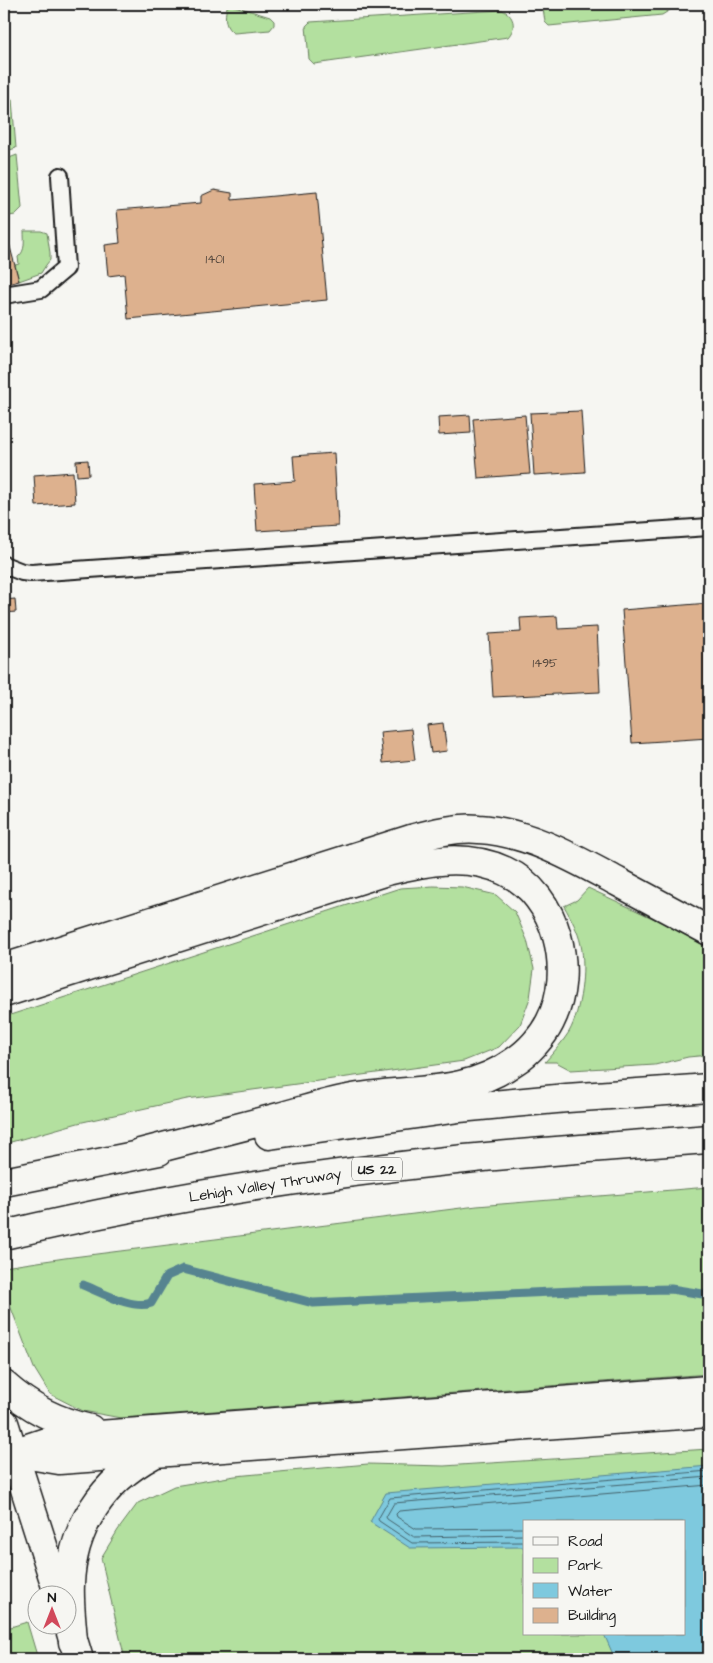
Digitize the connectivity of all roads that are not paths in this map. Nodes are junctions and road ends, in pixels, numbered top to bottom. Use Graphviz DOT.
graph roads {
  1 [pos="60,176"];
  2 [pos="40,289"];
  3 [pos="4,295"];
  4 [pos="4,304"];
  5 [pos="709,528"];
  6 [pos="4,564"];
  7 [pos="709,931"];
  8 [pos="100,937"];
  9 [pos="4,956"];
  10 [pos="4,968"];
  11 [pos="4,993"];
  12 [pos="709,1088"];
  13 [pos="709,1139"];
  14 [pos="140,1153"];
  15 [pos="4,1182"];
  16 [pos="4,1234"];
  17 [pos="4,1385"];
  18 [pos="709,1390"];
  19 [pos="709,1412"];
  20 [pos="4,1423"];
  21 [pos="111,1434"];
  22 [pos="14,1453"];
  23 [pos="154,1454"];
  24 [pos="56,1586"];
  25 [pos="73,1641"];
  1 -- 2 [label="lane"];
  2 -- 3 [label="lane"];
  2 -- 4 [label="lane"];
  5 -- 6 [label="lane"];
  7 -- 8 [label="main road"];
  8 -- 9 [label="main road"];
  8 -- 10 [label="main road"];
  11 -- 14 [label="main road"];
  12 -- 14 [label="main road"];
  13 -- 16 [label="main road, Lehigh Valley Thruway / US 22"];
  14 -- 15 [label="main road"];
  17 -- 21 [label="main road"];
  18 -- 21 [label="main road"];
  19 -- 23 [label="main road"];
  20 -- 22 [label="main road"];
  21 -- 22 [label="main road"];
  22 -- 23 [label="main road"];
  22 -- 24 [label="main road"];
  23 -- 25 [label="main road"];
}
